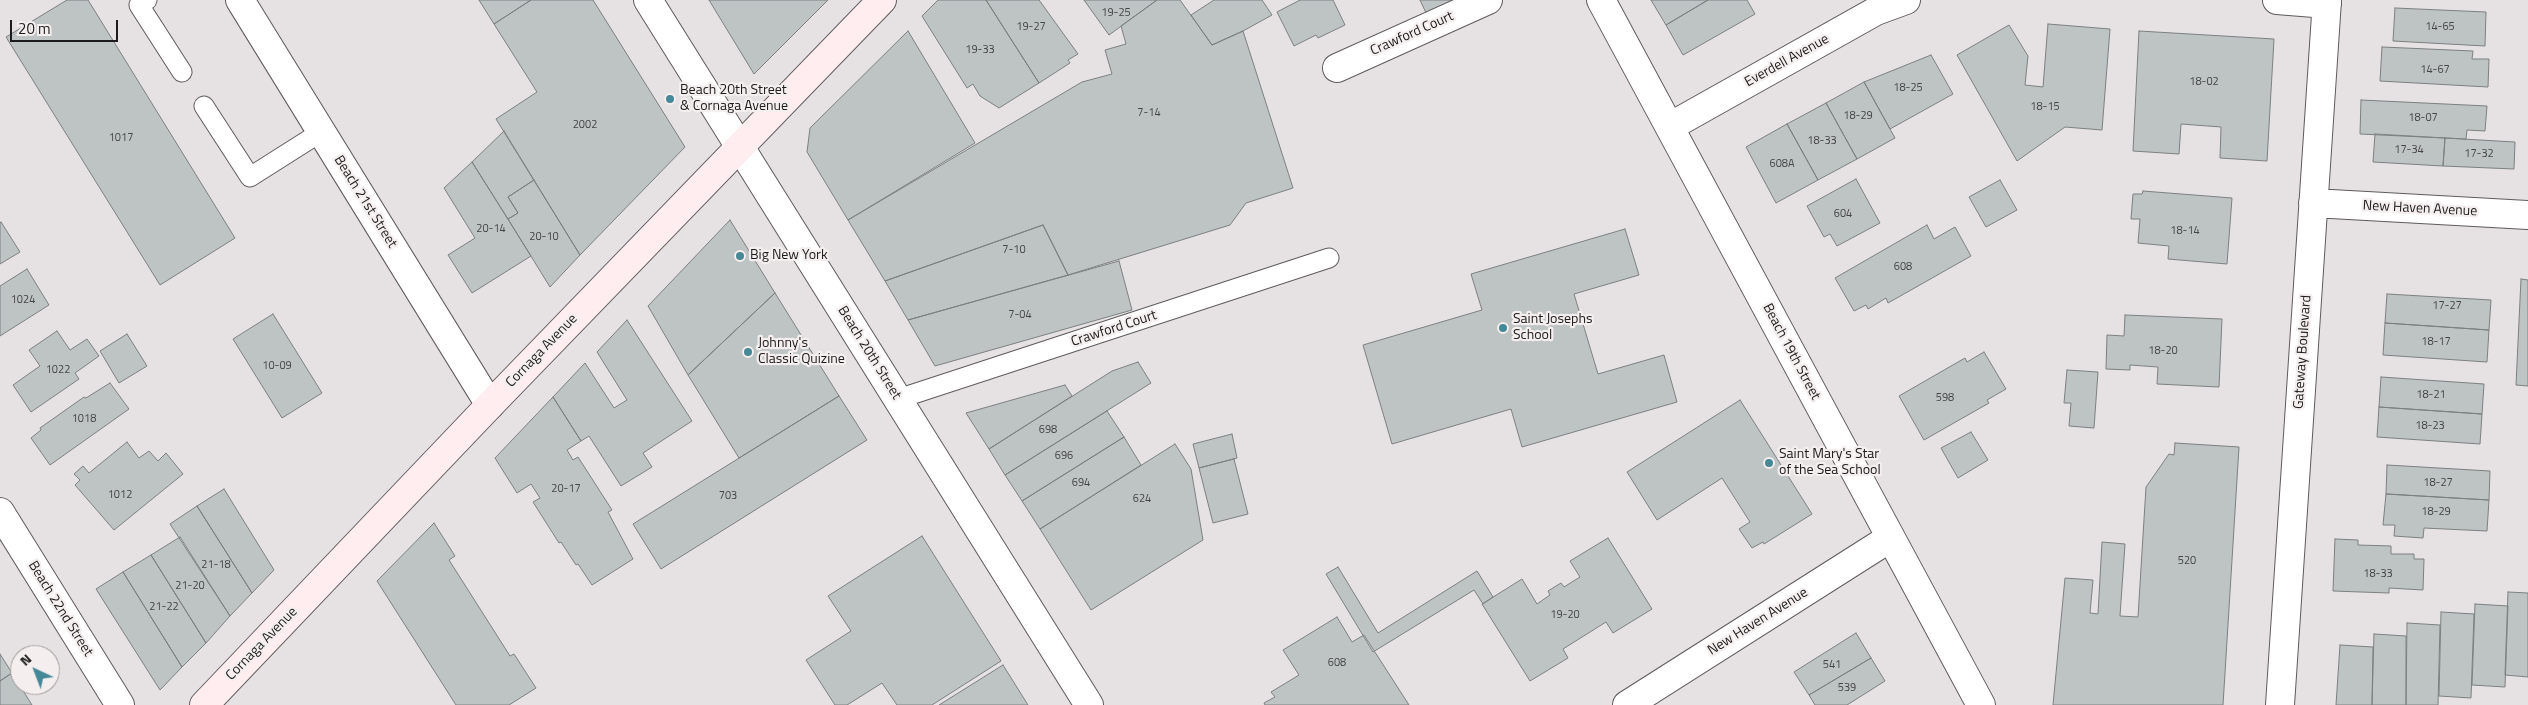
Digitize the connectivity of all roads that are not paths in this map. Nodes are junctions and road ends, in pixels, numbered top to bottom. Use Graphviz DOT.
graph roads {
  1 [pos="147,0"];
  2 [pos="240,0"];
  3 [pos="648,0"];
  4 [pos="882,0"];
  5 [pos="1488,0"];
  6 [pos="1601,0"];
  7 [pos="1906,0"];
  8 [pos="2277,0"];
  9 [pos="2327,2"];
  10 [pos="1337,68"];
  11 [pos="182,72"];
  12 [pos="204,106"];
  13 [pos="1671,126"];
  14 [pos="321,132"];
  15 [pos="740,146"];
  16 [pos="2313,203"];
  17 [pos="2528,215"];
  18 [pos="1329,258"];
  19 [pos="898,399"];
  20 [pos="490,405"];
  21 [pos="0,512"];
  22 [pos="1890,538"];
  23 [pos="120,705"];
  24 [pos="204,705"];
  25 [pos="1089,705"];
  26 [pos="1626,705"];
  27 [pos="1981,705"];
  28 [pos="2280,705"];
  1 -- 11 [label="lane"];
  2 -- 14 [label="street, Beach 21st Street"];
  3 -- 15 [label="street, Beach 20th Street"];
  4 -- 15 [label="street, Cornaga Avenue"];
  5 -- 10 [label="street, Crawford Court"];
  6 -- 13 [label="street, Beach 19th Street"];
  7 -- 13 [label="street, Everdell Avenue"];
  8 -- 9 [label="street"];
  9 -- 16 [label="street, Gateway Boulevard"];
  12 -- 14 [label="lane"];
  13 -- 22 [label="street, Beach 19th Street"];
  14 -- 20 [label="street, Beach 21st Street"];
  15 -- 19 [label="street, Beach 20th Street"];
  15 -- 20 [label="street, Cornaga Avenue"];
  16 -- 17 [label="street, New Haven Avenue"];
  16 -- 28 [label="street, Gateway Boulevard"];
  18 -- 19 [label="lane, Crawford Court"];
  19 -- 25 [label="street, Beach 20th Street"];
  20 -- 24 [label="street, Cornaga Avenue"];
  21 -- 23 [label="street, Beach 22nd Street"];
  22 -- 26 [label="street, New Haven Avenue"];
  22 -- 27 [label="street, Beach 19th Street"];
}
